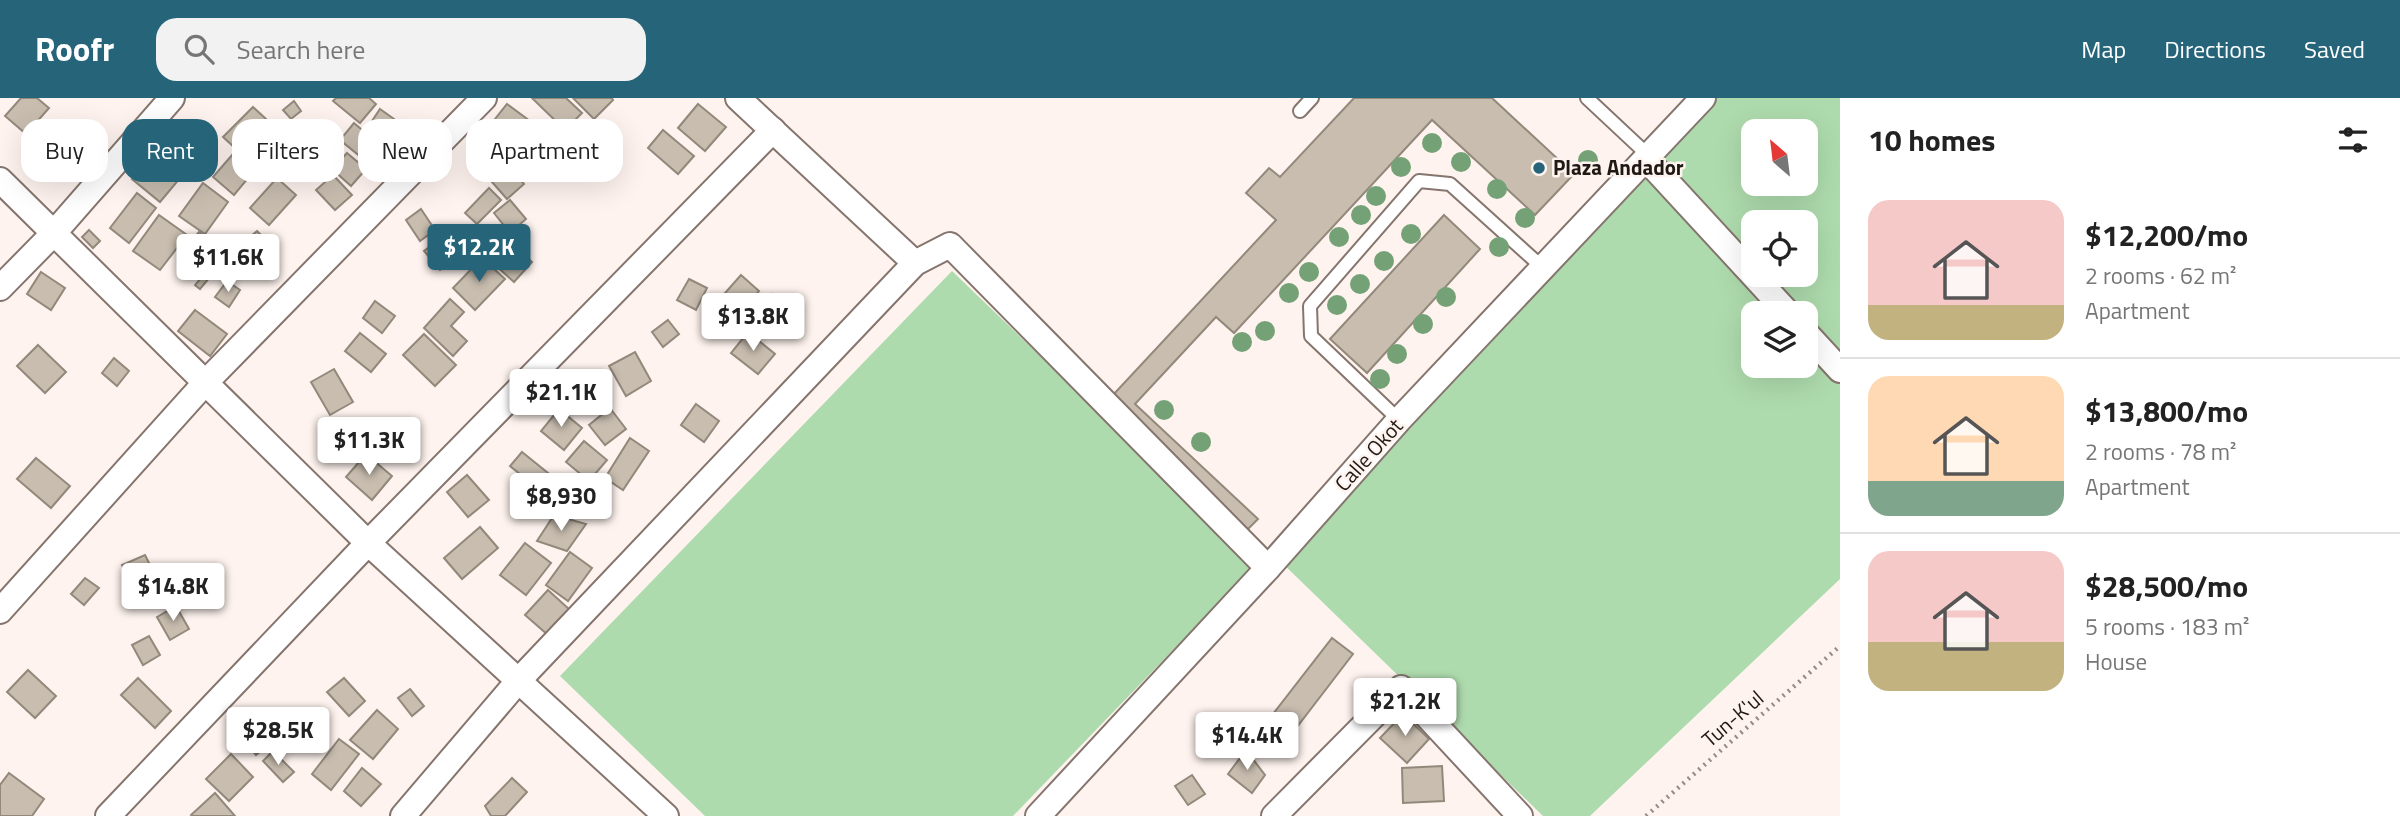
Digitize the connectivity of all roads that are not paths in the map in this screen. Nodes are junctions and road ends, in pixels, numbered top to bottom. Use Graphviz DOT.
graph roads {
  1 [pos="172,98"];
  2 [pos="484,98"];
  3 [pos="738,98"];
  4 [pos="1312,98"];
  5 [pos="1587,98"];
  6 [pos="1703,98"];
  7 [pos="1300,111"];
  8 [pos="773,130"];
  9 [pos="1648,158"];
  10 [pos="0,180"];
  11 [pos="53,234"];
  12 [pos="915,263"];
  13 [pos="1542,267"];
  14 [pos="0,288"];
  15 [pos="1777,301"];
  16 [pos="1818,346"];
  17 [pos="1840,370"];
  18 [pos="205,383"];
  19 [pos="1399,421"];
  20 [pos="368,543"];
  21 [pos="1268,568"];
  22 [pos="0,611"];
  23 [pos="519,680"];
  24 [pos="1514,813"];
  25 [pos="108,816"];
  26 [pos="403,816"];
  27 [pos="666,816"];
  28 [pos="1038,816"];
  29 [pos="1273,816"];
  1 -- 11 [label="street"];
  2 -- 18 [label="street"];
  3 -- 8 [label="street"];
  4 -- 7 [label="lane"];
  5 -- 9 [label="lane"];
  6 -- 9 [label="street, Calle Okot"];
  8 -- 12 [label="street"];
  8 -- 20 [label="street"];
  9 -- 13 [label="street, Calle Okot"];
  9 -- 15 [label="street"];
  10 -- 11 [label="street"];
  11 -- 14 [label="street"];
  11 -- 18 [label="street"];
  12 -- 21 [label="street"];
  12 -- 23 [label="street"];
  13 -- 19 [label="street, Calle Okot"];
  13 -- 19 [label="lane"];
  16 -- 17 [label="street"];
  18 -- 20 [label="street"];
  18 -- 22 [label="street"];
  19 -- 21 [label="street, Calle Okot"];
  20 -- 23 [label="street"];
  20 -- 25 [label="street"];
  21 -- 28 [label="street, Calle Okot"];
  23 -- 26 [label="street"];
  23 -- 27 [label="street"];
  24 -- 29 [label="street"];
}
